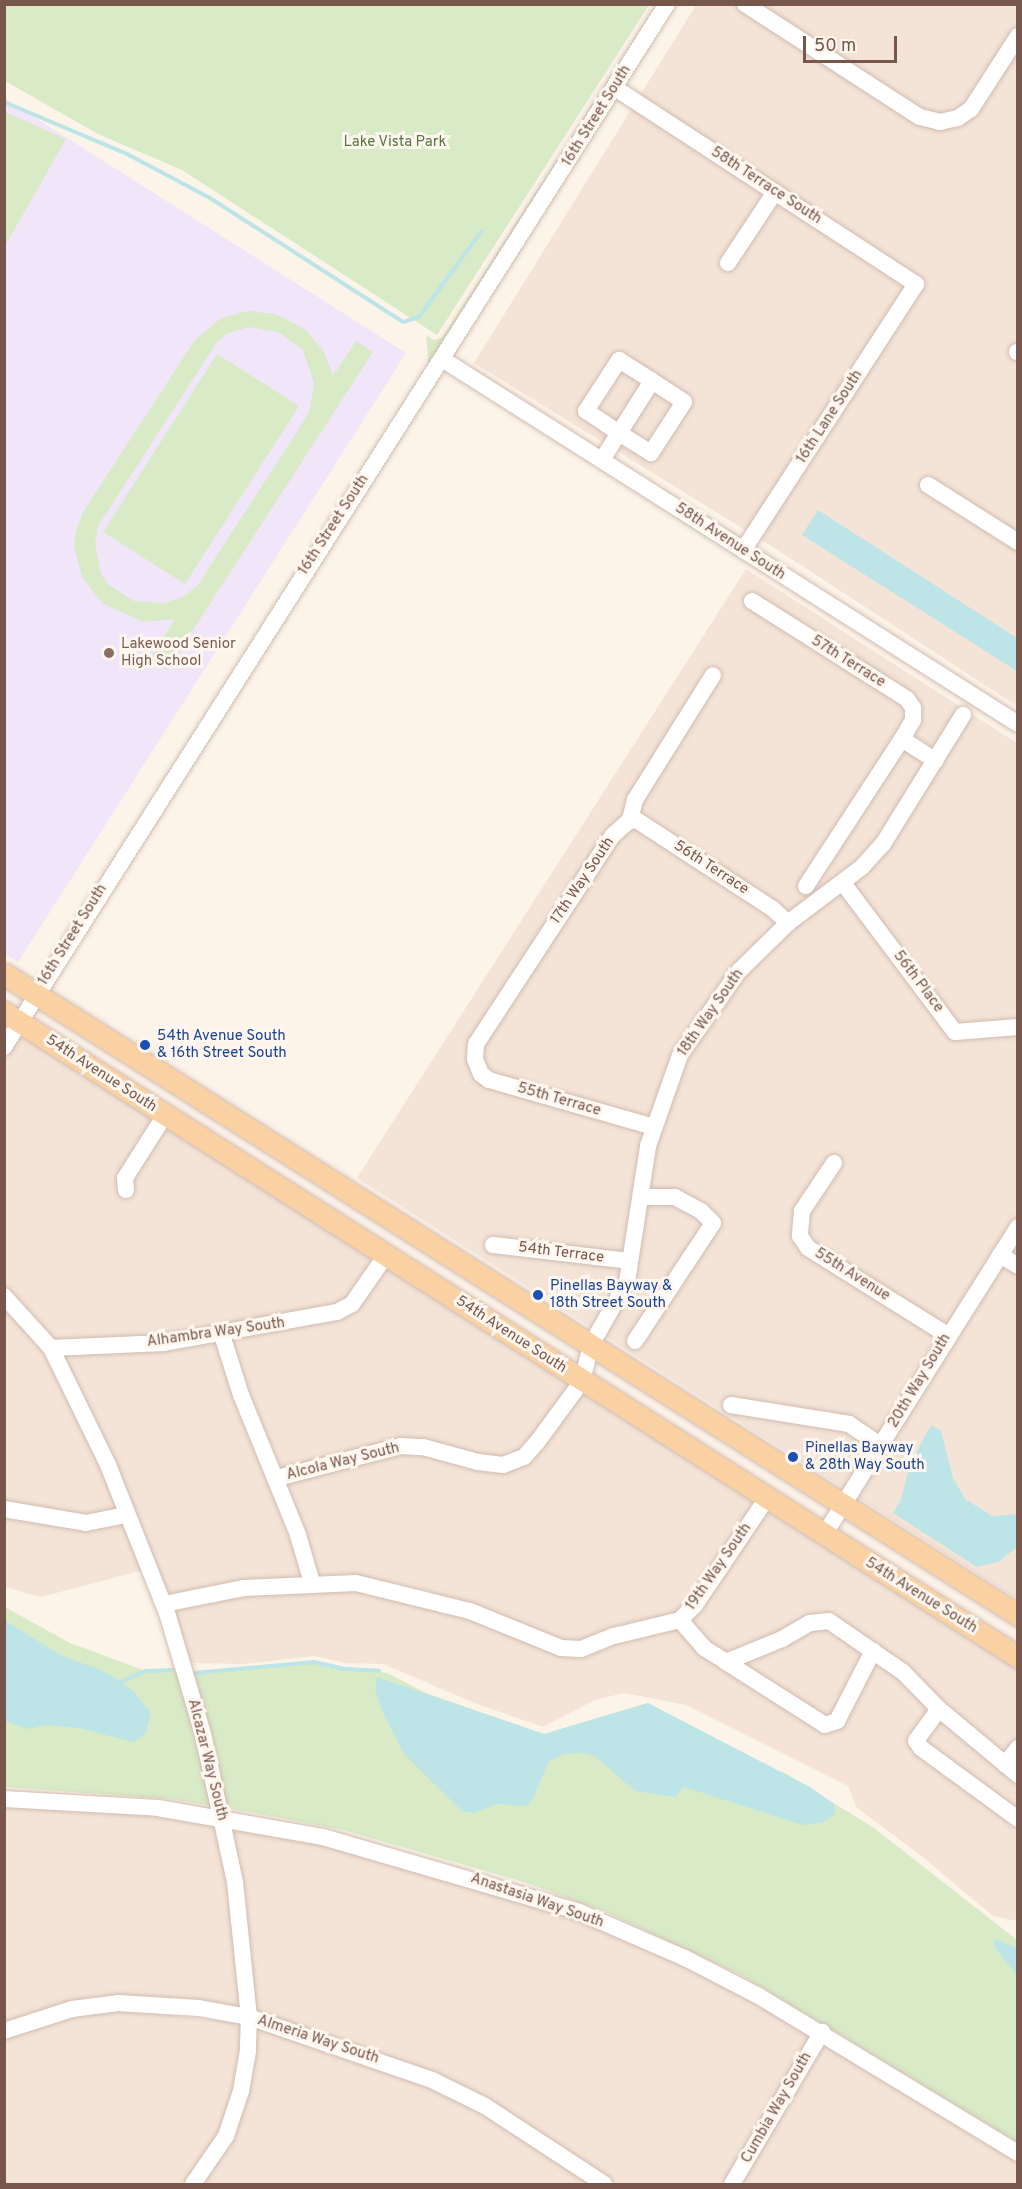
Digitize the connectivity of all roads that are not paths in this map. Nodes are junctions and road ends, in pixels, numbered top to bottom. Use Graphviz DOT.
graph roads {
  1 [pos="667,4"];
  2 [pos="745,4"];
  3 [pos="1017,36"];
  4 [pos="615,88"];
  5 [pos="775,192"];
  6 [pos="728,263"];
  7 [pos="916,285"];
  8 [pos="442,359"];
  9 [pos="652,381"];
  10 [pos="619,433"];
  11 [pos="602,460"];
  12 [pos="928,484"];
  13 [pos="1017,542"];
  14 [pos="743,550"];
  15 [pos="752,601"];
  16 [pos="713,675"];
  17 [pos="963,716"];
  18 [pos="1017,724"];
  19 [pos="902,739"];
  20 [pos="936,761"];
  21 [pos="630,820"];
  22 [pos="843,883"];
  23 [pos="806,886"];
  24 [pos="788,922"];
  25 [pos="4,974"];
  26 [pos="36,994"];
  27 [pos="12,1017"];
  28 [pos="1017,1027"];
  29 [pos="4,1047"];
  30 [pos="475,1059"];
  31 [pos="165,1115"];
  32 [pos="654,1127"];
  33 [pos="834,1163"];
  34 [pos="126,1190"];
  35 [pos="642,1197"];
  36 [pos="1017,1227"];
  37 [pos="493,1245"];
  38 [pos="386,1255"];
  39 [pos="1000,1255"];
  40 [pos="629,1262"];
  41 [pos="1017,1266"];
  42 [pos="4,1296"];
  43 [pos="222,1335"];
  44 [pos="947,1335"];
  45 [pos="635,1341"];
  46 [pos="591,1345"];
  47 [pos="51,1348"];
  48 [pos="582,1381"];
  49 [pos="731,1405"];
  50 [pos="882,1446"];
  51 [pos="278,1478"];
  52 [pos="767,1498"];
  53 [pos="845,1505"];
  54 [pos="4,1509"];
  55 [pos="126,1515"];
  56 [pos="824,1535"];
  57 [pos="312,1582"];
  58 [pos="164,1604"];
  59 [pos="1017,1615"];
  60 [pos="680,1620"];
  61 [pos="873,1651"];
  62 [pos="1017,1657"];
  63 [pos="726,1662"];
  64 [pos="939,1709"];
  65 [pos="1017,1748"];
  66 [pos="1011,1770"];
  67 [pos="4,1798"];
  68 [pos="223,1818"];
  69 [pos="1017,1819"];
  70 [pos="249,2017"];
  71 [pos="4,2031"];
  72 [pos="822,2032"];
  73 [pos="1017,2153"];
  74 [pos="193,2184"];
  75 [pos="604,2184"];
  76 [pos="732,2184"];
  1 -- 4 [label="street, 16th Street South"];
  2 -- 3 [label="street"];
  4 -- 5 [label="street, 58th Terrace South"];
  4 -- 8 [label="street, 16th Street South"];
  5 -- 6 [label="street"];
  5 -- 7 [label="street, 58th Terrace South"];
  7 -- 14 [label="street, 16th Lane South"];
  8 -- 11 [label="street, 58th Avenue South"];
  8 -- 26 [label="street, 16th Street South"];
  9 -- 10 [label="street"];
  9 -- 10 [label="street"];
  9 -- 10 [label="street"];
  10 -- 11 [label="street"];
  11 -- 14 [label="street, 58th Avenue South"];
  12 -- 13 [label="street"];
  14 -- 18 [label="street, 58th Avenue South"];
  15 -- 19 [label="street, 57th Terrace"];
  16 -- 21 [label="street, 17th Way South"];
  17 -- 20 [label="street, 18th Way South"];
  19 -- 20 [label="street"];
  19 -- 23 [label="street, 57th Terrace"];
  20 -- 22 [label="street, 18th Way South"];
  21 -- 24 [label="street, 56th Terrace"];
  21 -- 30 [label="street, 17th Way South"];
  22 -- 24 [label="street, 18th Way South"];
  22 -- 28 [label="street, 56th Place"];
  24 -- 32 [label="street, 18th Way South"];
  25 -- 26 [label="main road"];
  26 -- 27 [label="street, 16th Street South"];
  26 -- 46 [label="main road"];
  27 -- 29 [label="street, 16th Street South"];
  27 -- 31 [label="main road, 54th Avenue South"];
  30 -- 32 [label="street, 55th Terrace"];
  31 -- 34 [label="street"];
  31 -- 38 [label="main road, 54th Avenue South"];
  32 -- 35 [label="street, 18th Way South"];
  33 -- 44 [label="street, 55th Avenue"];
  35 -- 40 [label="street, 18th Way South"];
  35 -- 45 [label="street"];
  36 -- 39 [label="street, 20th Way South"];
  37 -- 40 [label="street, 54th Terrace"];
  38 -- 43 [label="street, Alhambra Way South"];
  38 -- 48 [label="main road, 54th Avenue South"];
  39 -- 41 [label="street"];
  39 -- 44 [label="street, 20th Way South"];
  40 -- 46 [label="street, 18th Way South"];
  42 -- 47 [label="street"];
  43 -- 47 [label="street, Alhambra Way South"];
  43 -- 51 [label="street"];
  44 -- 50 [label="street, 20th Way South"];
  46 -- 48 [label="street, 18th Way South"];
  46 -- 53 [label="main road"];
  47 -- 55 [label="street, Alcazar Way South"];
  48 -- 51 [label="street, Alcola Way South"];
  48 -- 52 [label="main road, 54th Avenue South"];
  49 -- 50 [label="street"];
  50 -- 53 [label="street, 20th Way South"];
  51 -- 57 [label="street"];
  52 -- 56 [label="main road, 54th Avenue South"];
  52 -- 60 [label="street, 19th Way South"];
  53 -- 56 [label="street, 20th Way South"];
  53 -- 59 [label="main road"];
  54 -- 55 [label="street"];
  55 -- 58 [label="street, Alcazar Way South"];
  56 -- 62 [label="main road, 54th Avenue South"];
  57 -- 58 [label="street, 19th Way South"];
  57 -- 60 [label="street, 19th Way South"];
  58 -- 68 [label="street, Alcazar Way South"];
  60 -- 63 [label="street"];
  61 -- 63 [label="street"];
  61 -- 63 [label="street"];
  61 -- 64 [label="street"];
  64 -- 66 [label="street"];
  64 -- 69 [label="street"];
  65 -- 66 [label="street"];
  67 -- 68 [label="street, Anastasia Way South"];
  68 -- 70 [label="street, Alcazar Way South"];
  68 -- 72 [label="street, Anastasia Way South"];
  70 -- 71 [label="street, Almeria Way South"];
  70 -- 74 [label="street, Alcazar Way South"];
  70 -- 75 [label="street, Almeria Way South"];
  72 -- 73 [label="street, Anastasia Way South"];
  72 -- 76 [label="street, Cumbia Way South"];
}
